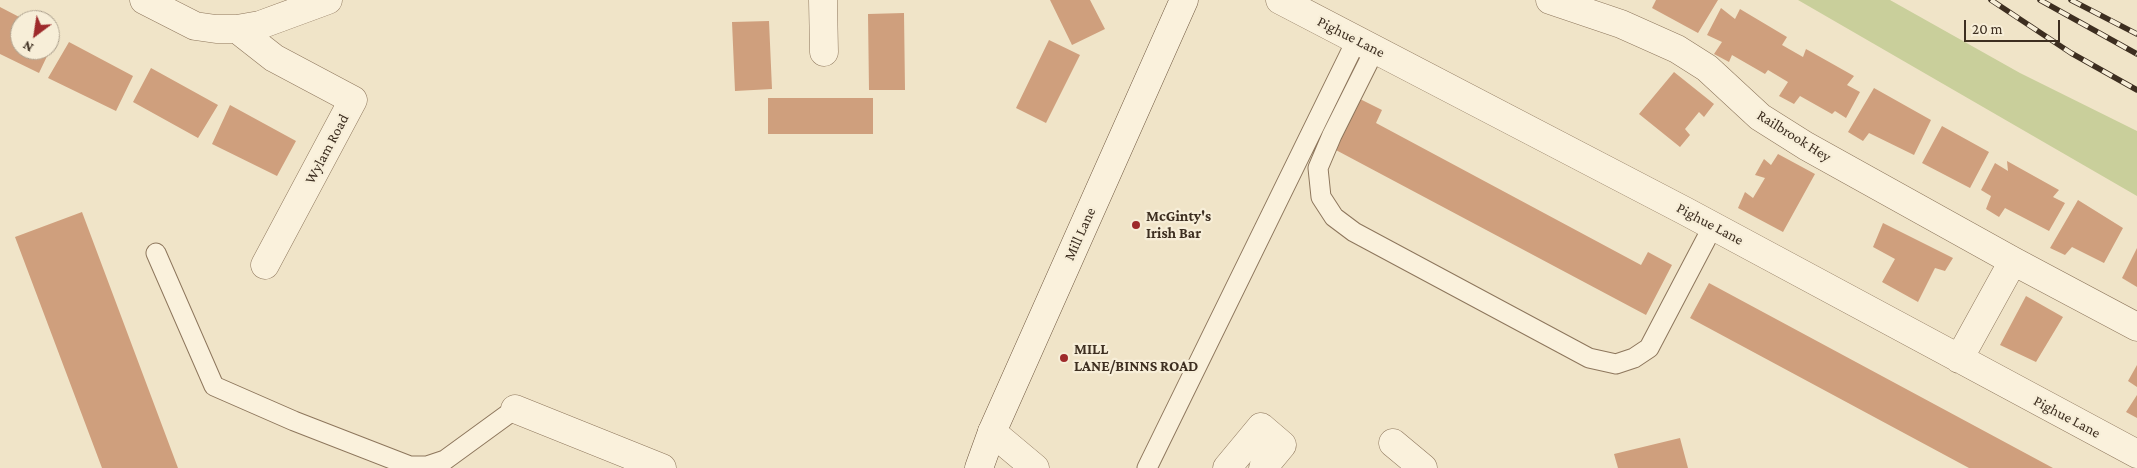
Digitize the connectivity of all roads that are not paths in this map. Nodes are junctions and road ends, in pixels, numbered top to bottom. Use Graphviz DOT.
graph roads {
  1 [pos="144,0"];
  2 [pos="328,0"];
  3 [pos="823,0"];
  4 [pos="1184,0"];
  5 [pos="1280,0"];
  6 [pos="1550,0"];
  7 [pos="238,28"];
  8 [pos="1366,44"];
  9 [pos="824,52"];
  10 [pos="1713,226"];
  11 [pos="156,254"];
  12 [pos="2013,261"];
  13 [pos="265,265"];
  14 [pos="2137,327"];
  15 [pos="1959,359"];
  16 [pos="514,409"];
  17 [pos="992,432"];
  18 [pos="1392,443"];
  19 [pos="2137,454"];
  20 [pos="1416,466"];
  21 [pos="662,468"];
  22 [pos="979,468"];
  23 [pos="1035,468"];
  24 [pos="1147,468"];
  25 [pos="1226,468"];
  26 [pos="1263,468"];
  1 -- 7 [label="street"];
  2 -- 7 [label="street"];
  3 -- 9 [label="street"];
  4 -- 17 [label="street, Mill Lane"];
  5 -- 8 [label="street, Pighue Lane"];
  6 -- 12 [label="street, Railbrook Hey"];
  7 -- 13 [label="street, Wylam Road"];
  8 -- 10 [label="street, Pighue Lane"];
  8 -- 10 [label="lane"];
  8 -- 24 [label="lane"];
  10 -- 15 [label="street, Pighue Lane"];
  11 -- 16 [label="lane"];
  12 -- 14 [label="street, Railbrook Hey"];
  12 -- 15 [label="street"];
  15 -- 19 [label="street, Pighue Lane"];
  16 -- 21 [label="street"];
  17 -- 22 [label="street, Mill Lane"];
  17 -- 23 [label="street"];
  18 -- 20 [label="street"];
  25 -- 26 [label="street"];
}
